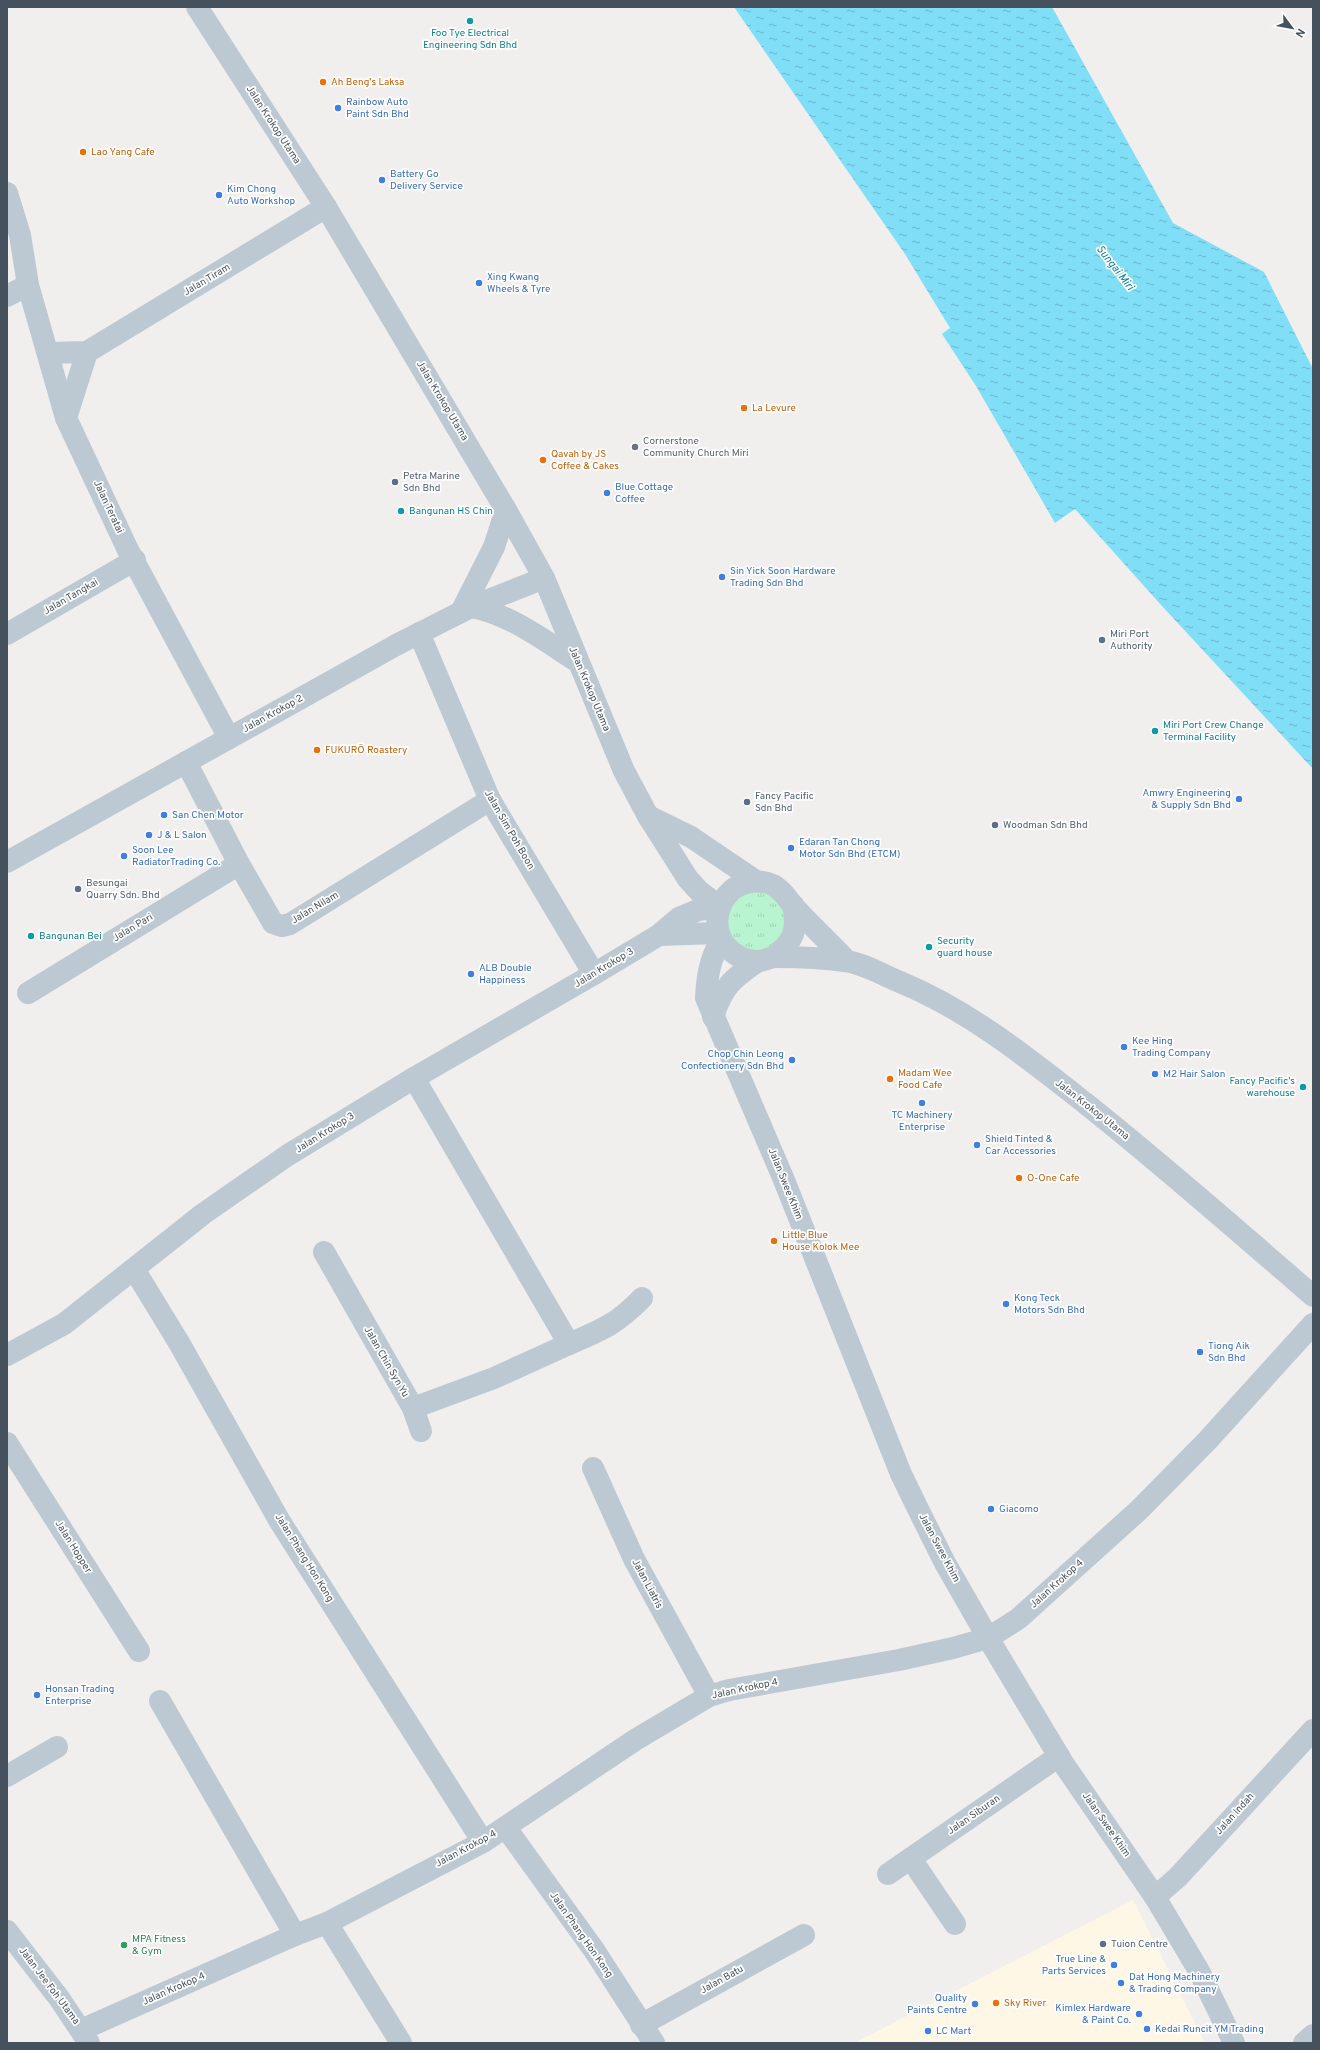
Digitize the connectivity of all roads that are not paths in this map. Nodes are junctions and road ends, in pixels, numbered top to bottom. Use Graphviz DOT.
graph roads {
  1 [pos="197,7"];
  2 [pos="7,193"];
  3 [pos="326,206"];
  4 [pos="28,285"];
  5 [pos="7,296"];
  6 [pos="87,352"];
  7 [pos="48,353"];
  8 [pos="66,418"];
  9 [pos="506,510"];
  10 [pos="135,560"];
  11 [pos="544,578"];
  12 [pos="466,610"];
  13 [pos="419,633"];
  14 [pos="7,634"];
  15 [pos="578,662"];
  16 [pos="229,738"];
  17 [pos="186,762"];
  18 [pos="490,800"];
  19 [pos="648,816"];
  20 [pos="7,862"];
  21 [pos="238,864"];
  22 [pos="756,882"];
  23 [pos="793,906"];
  24 [pos="720,907"];
  25 [pos="659,935"];
  26 [pos="720,936"];
  27 [pos="766,959"];
  28 [pos="847,961"];
  29 [pos="594,974"];
  30 [pos="28,993"];
  31 [pos="713,1017"];
  32 [pos="414,1078"];
  33 [pos="324,1252"];
  34 [pos="134,1269"];
  35 [pos="1313,1296"];
  36 [pos="642,1298"];
  37 [pos="1313,1324"];
  38 [pos="569,1344"];
  39 [pos="7,1355"];
  40 [pos="413,1408"];
  41 [pos="421,1431"];
  42 [pos="7,1443"];
  43 [pos="593,1468"];
  44 [pos="988,1638"];
  45 [pos="139,1652"];
  46 [pos="709,1696"];
  47 [pos="160,1701"];
  48 [pos="1313,1730"];
  49 [pos="57,1747"];
  50 [pos="1059,1756"];
  51 [pos="7,1776"];
  52 [pos="506,1828"];
  53 [pos="483,1842"];
  54 [pos="911,1859"];
  55 [pos="888,1874"];
  56 [pos="1155,1896"];
  57 [pos="328,1922"];
  58 [pos="955,1924"];
  59 [pos="7,1931"];
  60 [pos="296,1935"];
  61 [pos="804,1935"];
  62 [pos="641,2025"];
  63 [pos="1313,2035"];
  64 [pos="85,2037"];
  65 [pos="401,2043"];
  66 [pos="654,2043"];
  67 [pos="1234,2043"];
  68 [pos="1304,2043"];
  1 -- 3 [label="street, Jalan Krokop Utama"];
  2 -- 4 [label="street, Jalan Teratai"];
  3 -- 6 [label="street, Jalan Tiram"];
  3 -- 9 [label="street, Jalan Krokop Utama"];
  4 -- 5 [label="street"];
  4 -- 7 [label="street, Jalan Teratai"];
  6 -- 7 [label="street"];
  6 -- 8 [label="street"];
  7 -- 8 [label="street, Jalan Teratai"];
  8 -- 10 [label="street, Jalan Teratai"];
  9 -- 11 [label="street, Jalan Krokop Utama"];
  9 -- 12 [label="street"];
  10 -- 14 [label="street, Jalan Tangkai"];
  10 -- 16 [label="street, Jalan Teratai"];
  11 -- 12 [label="street, Jalan Krokop 2"];
  11 -- 15 [label="street, Jalan Krokop Utama"];
  12 -- 13 [label="street, Jalan Krokop 2"];
  12 -- 15 [label="street"];
  13 -- 16 [label="street, Jalan Krokop 2"];
  13 -- 18 [label="street, Jalan Sim Poh Boon"];
  15 -- 19 [label="street, Jalan Krokop Utama"];
  16 -- 17 [label="street, Jalan Krokop 2"];
  17 -- 20 [label="street, Jalan Krokop 2"];
  17 -- 21 [label="street, Jalan Nilam"];
  18 -- 21 [label="street, Jalan Nilam"];
  18 -- 29 [label="street, Jalan Sim Poh Boon"];
  19 -- 22 [label="street"];
  19 -- 24 [label="street, Jalan Krokop Utama"];
  21 -- 30 [label="street, Jalan Pari"];
  22 -- 23 [label="street"];
  22 -- 24 [label="street"];
  23 -- 27 [label="street"];
  23 -- 28 [label="street"];
  24 -- 25 [label="street, Jalan Krokop 3"];
  24 -- 26 [label="street"];
  25 -- 26 [label="street, Jalan Krokop 3"];
  25 -- 29 [label="street, Jalan Krokop 3"];
  26 -- 27 [label="street"];
  26 -- 31 [label="street, Jalan Swee Khim"];
  27 -- 28 [label="street"];
  27 -- 31 [label="street"];
  28 -- 35 [label="street, Jalan Krokop Utama"];
  29 -- 32 [label="street, Jalan Krokop 3"];
  31 -- 44 [label="street, Jalan Swee Khim"];
  32 -- 34 [label="street, Jalan Krokop 3"];
  32 -- 38 [label="street"];
  33 -- 40 [label="street, Jalan Chin Syn Yu"];
  34 -- 39 [label="street, Jalan Krokop 3"];
  34 -- 53 [label="street, Jalan Phang Hon Kong"];
  36 -- 38 [label="street, Jalan Chin Syn Yu"];
  37 -- 44 [label="street, Jalan Krokop 4"];
  38 -- 40 [label="street, Jalan Chin Syn Yu"];
  40 -- 41 [label="street"];
  42 -- 45 [label="street, Jalan Hopper"];
  43 -- 46 [label="street, Jalan Liatris"];
  44 -- 46 [label="street, Jalan Krokop 4"];
  44 -- 50 [label="street, Jalan Swee Khim"];
  46 -- 52 [label="street, Jalan Krokop 4"];
  47 -- 60 [label="street"];
  48 -- 56 [label="street, Jalan Indah"];
  49 -- 51 [label="street"];
  50 -- 54 [label="street, Jalan Siburan"];
  50 -- 56 [label="street, Jalan Swee Khim"];
  52 -- 53 [label="street, Jalan Krokop 4"];
  52 -- 62 [label="street, Jalan Phang Hon Kong"];
  53 -- 57 [label="street, Jalan Krokop 4"];
  54 -- 55 [label="street, Jalan Siburan"];
  54 -- 58 [label="street"];
  56 -- 67 [label="street, Jalan Swee Khim"];
  57 -- 60 [label="street, Jalan Krokop 4"];
  57 -- 65 [label="street"];
  59 -- 64 [label="street, Jalan Jee Foh Utama"];
  60 -- 64 [label="street, Jalan Krokop 4"];
  61 -- 62 [label="street, Jalan Batu"];
  62 -- 66 [label="street, Jalan Phang Hon Kong"];
  63 -- 68 [label="street"];
}
